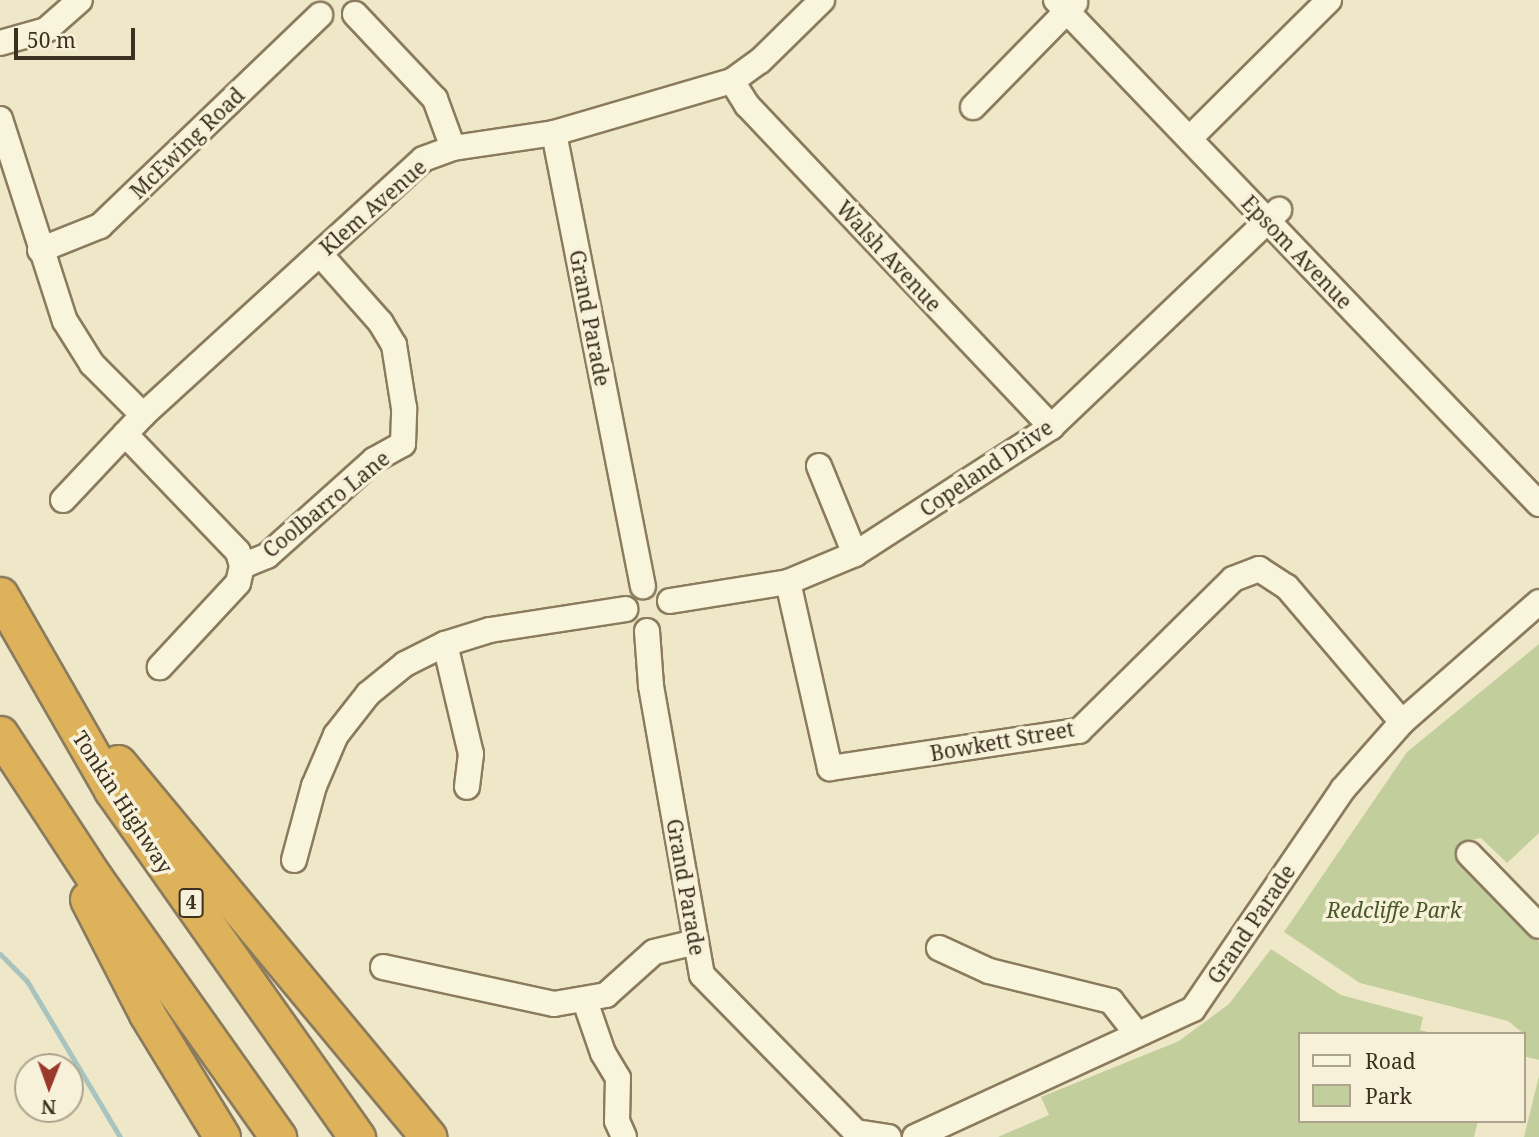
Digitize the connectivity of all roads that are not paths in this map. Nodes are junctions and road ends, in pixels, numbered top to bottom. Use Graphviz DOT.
graph roads {
  1 [pos="80,0"];
  2 [pos="822,0"];
  3 [pos="1329,0"];
  4 [pos="1068,4"];
  5 [pos="317,7"];
  6 [pos="358,7"];
  7 [pos="0,43"];
  8 [pos="732,81"];
  9 [pos="973,107"];
  10 [pos="0,119"];
  11 [pos="554,133"];
  12 [pos="1196,133"];
  13 [pos="453,148"];
  14 [pos="1273,216"];
  15 [pos="40,250"];
  16 [pos="320,254"];
  17 [pos="143,415"];
  18 [pos="1051,427"];
  19 [pos="125,434"];
  20 [pos="819,466"];
  21 [pos="1539,483"];
  22 [pos="64,499"];
  23 [pos="1539,504"];
  24 [pos="855,554"];
  25 [pos="242,566"];
  26 [pos="788,582"];
  27 [pos="643,586"];
  28 [pos="1539,591"];
  29 [pos="0,595"];
  30 [pos="670,601"];
  31 [pos="1539,602"];
  32 [pos="625,609"];
  33 [pos="1518,617"];
  34 [pos="647,631"];
  35 [pos="445,644"];
  36 [pos="36,662"];
  37 [pos="160,667"];
  38 [pos="1402,722"];
  39 [pos="0,734"];
  40 [pos="25,776"];
  41 [pos="467,787"];
  42 [pos="1469,853"];
  43 [pos="294,860"];
  44 [pos="1539,926"];
  45 [pos="696,942"];
  46 [pos="939,948"];
  47 [pos="383,967"];
  48 [pos="585,1002"];
  49 [pos="1137,1034"];
  50 [pos="222,1137"];
  51 [pos="278,1137"];
  52 [pos="357,1137"];
  53 [pos="428,1137"];
  54 [pos="624,1137"];
  55 [pos="889,1137"];
  56 [pos="915,1137"];
  1 -- 7 [label="street"];
  2 -- 8 [label="street, Klem Avenue"];
  3 -- 12 [label="street"];
  4 -- 9 [label="street"];
  4 -- 12 [label="street, Epsom Avenue"];
  5 -- 6 [label="street"];
  5 -- 15 [label="street, McEwing Road"];
  6 -- 13 [label="street"];
  8 -- 11 [label="street, Klem Avenue"];
  8 -- 18 [label="street, Walsh Avenue"];
  10 -- 15 [label="street"];
  11 -- 13 [label="street, Klem Avenue"];
  11 -- 27 [label="street, Grand Parade"];
  12 -- 14 [label="street, Epsom Avenue"];
  13 -- 16 [label="street, Klem Avenue"];
  14 -- 18 [label="street, Copeland Drive"];
  14 -- 21 [label="street, Epsom Avenue"];
  14 -- 23 [label="street, Epsom Avenue"];
  15 -- 17 [label="street"];
  16 -- 17 [label="street, Klem Avenue"];
  16 -- 25 [label="street, Coolbarro Lane"];
  17 -- 19 [label="street, Klem Avenue"];
  18 -- 24 [label="street, Copeland Drive"];
  19 -- 22 [label="street, Klem Avenue"];
  19 -- 25 [label="street"];
  20 -- 24 [label="street"];
  24 -- 26 [label="street, Copeland Drive"];
  25 -- 37 [label="street"];
  26 -- 30 [label="street, Copeland Drive"];
  26 -- 38 [label="street, Bowkett Street"];
  27 -- 30 [label="street"];
  27 -- 32 [label="street"];
  28 -- 33 [label="street, Grand Parade"];
  29 -- 36 [label="highway, Tonkin Highway / 4"];
  30 -- 34 [label="street"];
  31 -- 33 [label="street, Grand Parade"];
  32 -- 34 [label="street"];
  32 -- 35 [label="street"];
  33 -- 38 [label="street, Grand Parade"];
  34 -- 45 [label="street, Grand Parade"];
  35 -- 41 [label="street"];
  35 -- 43 [label="street"];
  36 -- 52 [label="highway, Tonkin Highway / 4"];
  36 -- 53 [label="highway"];
  38 -- 49 [label="street, Grand Parade"];
  39 -- 40 [label="highway"];
  40 -- 50 [label="highway"];
  40 -- 51 [label="highway"];
  42 -- 44 [label="street"];
  45 -- 48 [label="street"];
  45 -- 55 [label="street, Grand Parade"];
  46 -- 49 [label="street"];
  47 -- 48 [label="street"];
  48 -- 54 [label="street"];
  49 -- 56 [label="street, Grand Parade"];
}
